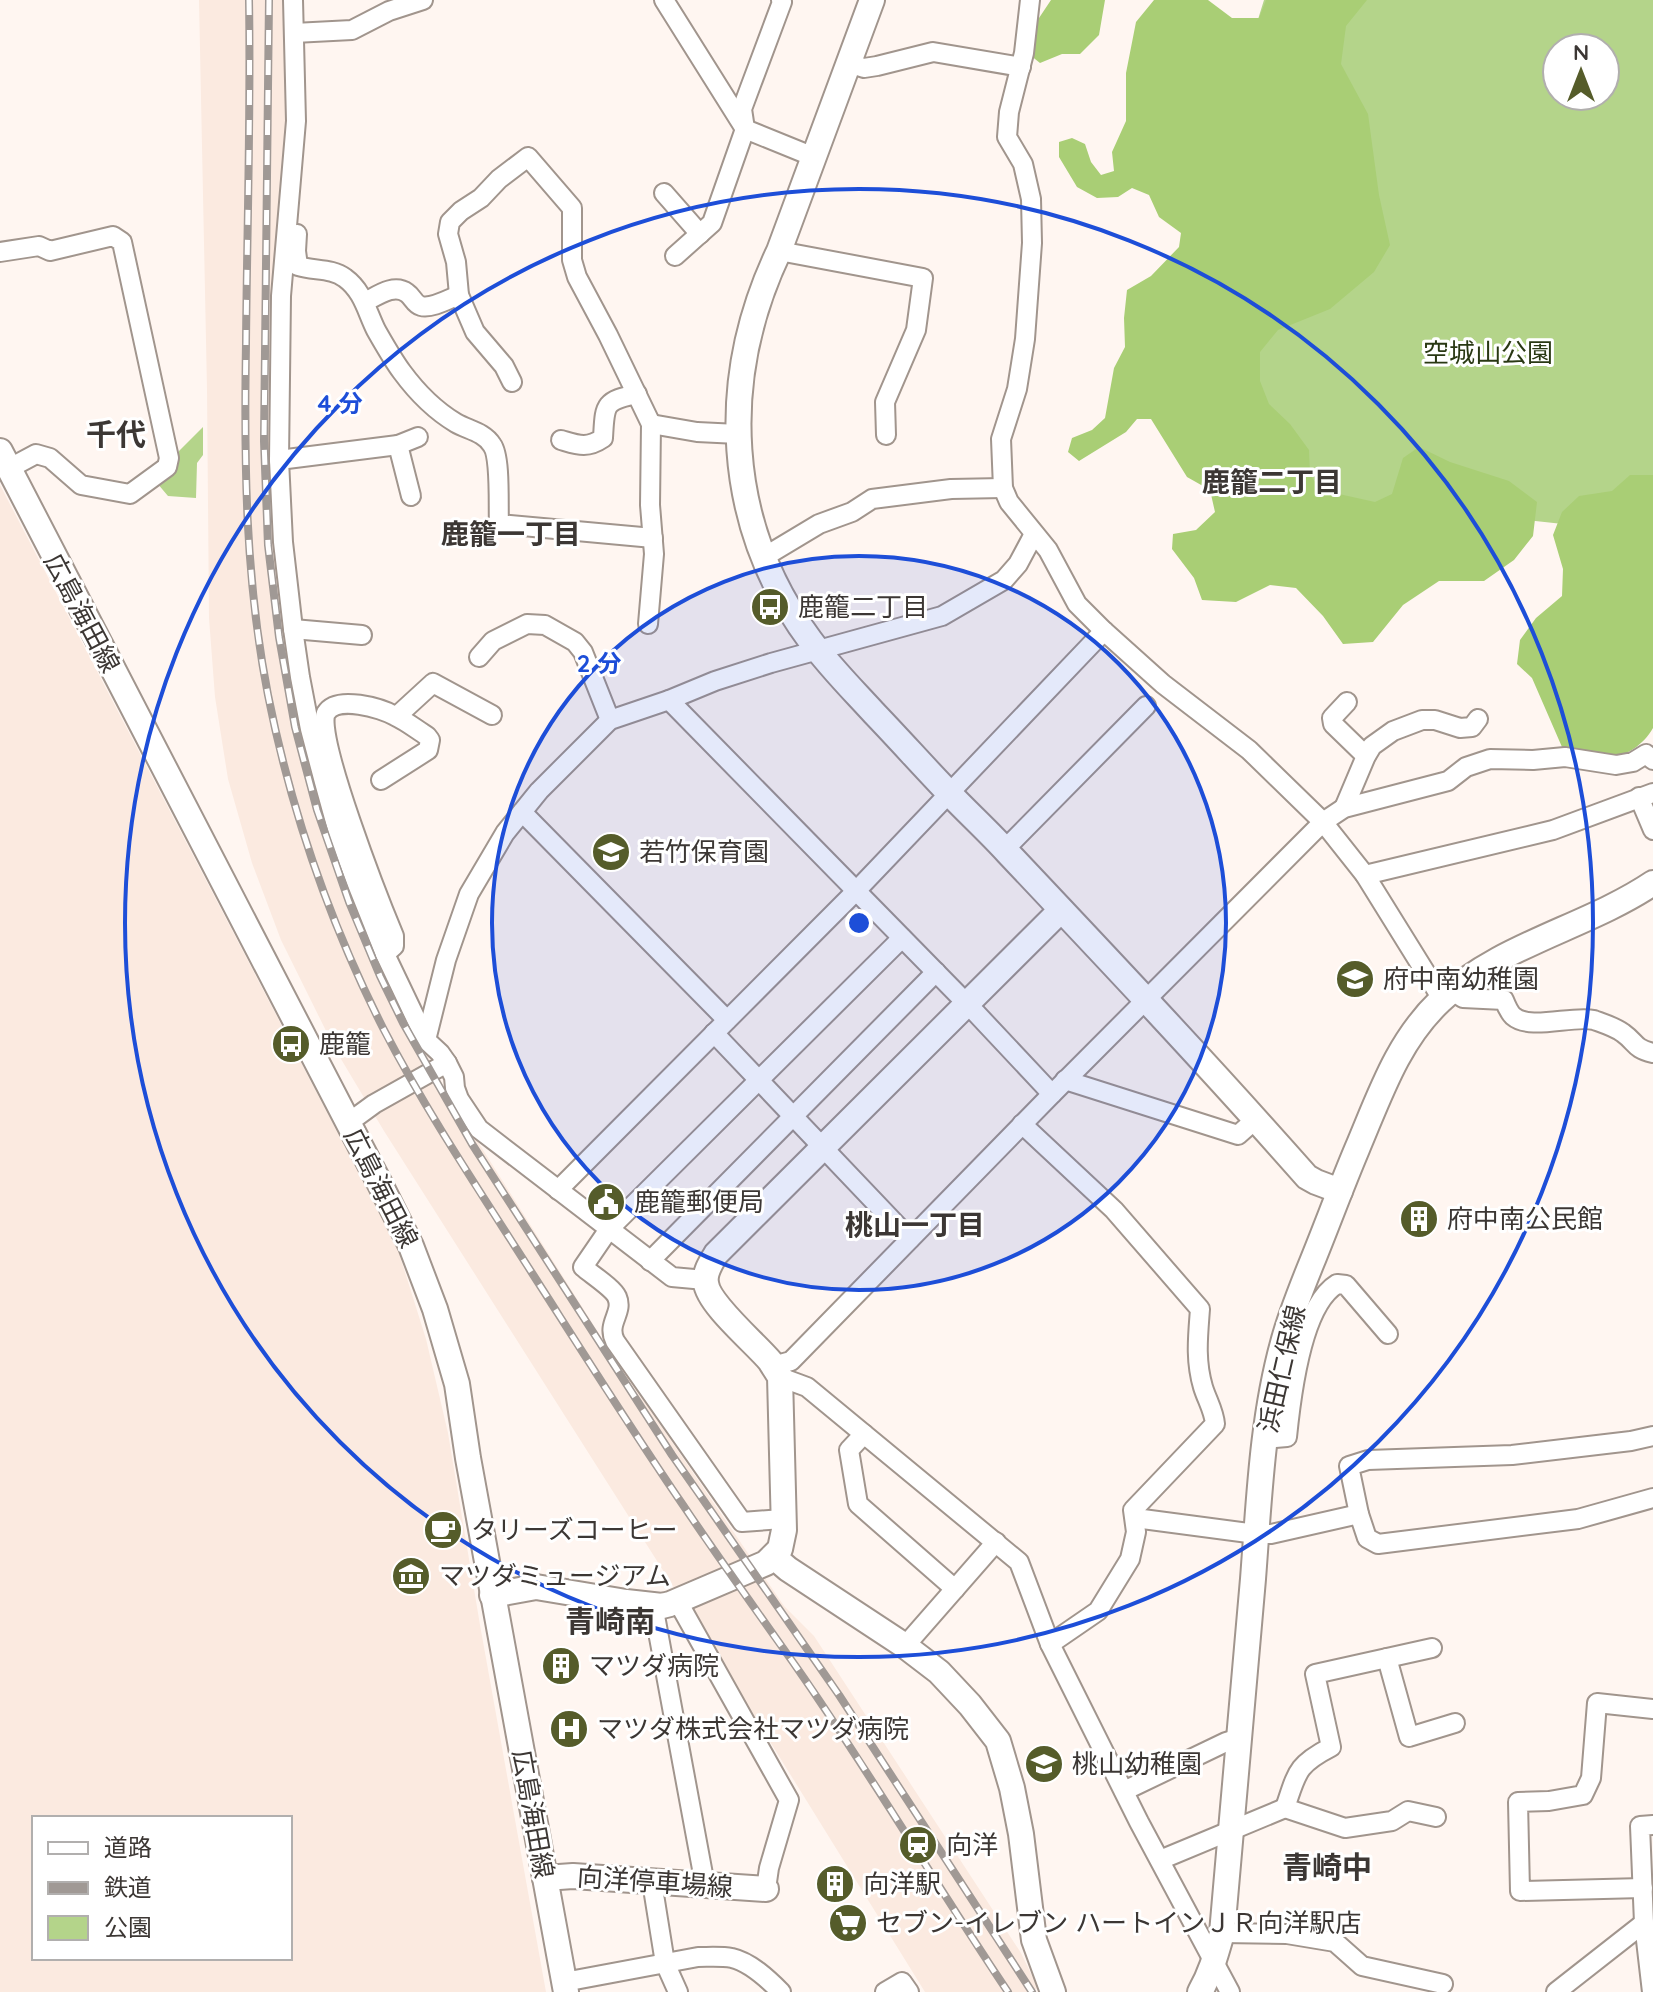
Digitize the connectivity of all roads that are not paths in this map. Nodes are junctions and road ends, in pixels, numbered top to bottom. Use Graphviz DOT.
graph roads {
  1 [pos="293,0"];
  2 [pos="423,0"];
  3 [pos="664,0"];
  4 [pos="781,0"];
  5 [pos="872,0"];
  6 [pos="1030,0"];
  7 [pos="294,33"];
  8 [pos="848,63"];
  9 [pos="1021,67"];
  10 [pos="745,129"];
  11 [pos="814,157"];
  12 [pos="664,193"];
  13 [pos="288,213"];
  14 [pos="700,234"];
  15 [pos="779,251"];
  16 [pos="0,252"];
  17 [pos="675,256"];
  18 [pos="459,295"];
  19 [pos="365,302"];
  20 [pos="512,382"];
  21 [pos="637,394"];
  22 [pos="651,424"];
  23 [pos="738,434"];
  24 [pos="886,435"];
  25 [pos="418,437"];
  26 [pos="561,440"];
  27 [pos="398,445"];
  28 [pos="4,460"];
  29 [pos="279,460"];
  30 [pos="1003,488"];
  31 [pos="411,496"];
  32 [pos="1034,534"];
  33 [pos="653,538"];
  34 [pos="764,557"];
  35 [pos="648,624"];
  36 [pos="293,629"];
  37 [pos="1104,631"];
  38 [pos="362,635"];
  39 [pos="817,649"];
  40 [pos="479,657"];
  41 [pos="669,700"];
  42 [pos="1347,702"];
  43 [pos="1146,706"];
  44 [pos="492,715"];
  45 [pos="397,716"];
  46 [pos="1478,719"];
  47 [pos="610,720"];
  48 [pos="1366,756"];
  49 [pos="1653,760"];
  50 [pos="381,780"];
  51 [pos="950,794"];
  52 [pos="1646,795"];
  53 [pos="1344,808"];
  54 [pos="522,812"];
  55 [pos="1323,822"];
  56 [pos="1653,830"];
  57 [pos="1005,849"];
  58 [pos="1365,875"];
  59 [pos="1653,883"];
  60 [pos="856,891"];
  61 [pos="1061,910"];
  62 [pos="902,938"];
  63 [pos="385,954"];
  64 [pos="936,972"];
  65 [pos="1447,995"];
  66 [pos="1145,1000"];
  67 [pos="967,1004"];
  68 [pos="720,1026"];
  69 [pos="426,1040"];
  70 [pos="1653,1053"];
  71 [pos="447,1063"];
  72 [pos="759,1079"];
  73 [pos="1058,1087"];
  74 [pos="793,1116"];
  75 [pos="1256,1119"];
  76 [pos="348,1123"];
  77 [pos="1022,1124"];
  78 [pos="822,1148"];
  79 [pos="558,1190"];
  80 [pos="1340,1191"];
  81 [pos="609,1229"];
  82 [pos="910,1239"];
  83 [pos="650,1261"];
  84 [pos="705,1280"];
  85 [pos="1388,1334"];
  86 [pos="777,1372"];
  87 [pos="864,1434"];
  88 [pos="1653,1436"];
  89 [pos="1265,1439"];
  90 [pos="1653,1498"];
  91 [pos="1359,1514"];
  92 [pos="1135,1518"];
  93 [pos="783,1519"];
  94 [pos="1256,1534"];
  95 [pos="996,1542"];
  96 [pos="774,1557"];
  97 [pos="955,1589"];
  98 [pos="492,1595"];
  99 [pos="678,1602"];
  100 [pos="653,1605"];
  101 [pos="1050,1644"];
  102 [pos="905,1646"];
  103 [pos="1432,1648"];
  104 [pos="1387,1658"];
  105 [pos="1653,1709"];
  106 [pos="1455,1723"];
  107 [pos="1239,1738"];
  108 [pos="1124,1791"];
  109 [pos="1285,1808"];
  110 [pos="1436,1817"];
  111 [pos="1653,1825"];
  112 [pos="1231,1831"];
  113 [pos="1160,1860"];
  114 [pos="545,1878"];
  115 [pos="652,1882"];
  116 [pos="705,1885"];
  117 [pos="1643,1888"];
  118 [pos="766,1889"];
  119 [pos="1644,1923"];
  120 [pos="1222,1933"];
  121 [pos="665,1963"];
  122 [pos="1214,1964"];
  123 [pos="1443,1984"];
  124 [pos="565,1987"];
  125 [pos="678,1992"];
  126 [pos="781,1992"];
  127 [pos="885,1992"];
  128 [pos="909,1992"];
  129 [pos="1053,1992"];
  130 [pos="1200,1992"];
  131 [pos="1230,1992"];
  132 [pos="1556,1992"];
  133 [pos="1652,1992"];
  1 -- 7 [label="street"];
  2 -- 7 [label="street"];
  3 -- 10 [label="street"];
  4 -- 10 [label="street"];
  5 -- 8 [label="street"];
  6 -- 9 [label="street"];
  7 -- 13 [label="street"];
  8 -- 9 [label="street"];
  8 -- 11 [label="street"];
  9 -- 30 [label="street"];
  10 -- 11 [label="street"];
  10 -- 14 [label="street"];
  11 -- 15 [label="street"];
  12 -- 14 [label="street"];
  13 -- 19 [label="street"];
  13 -- 29 [label="street"];
  14 -- 17 [label="street"];
  15 -- 23 [label="street"];
  15 -- 24 [label="street"];
  16 -- 28 [label="street"];
  18 -- 19 [label="street"];
  18 -- 20 [label="street"];
  18 -- 21 [label="street"];
  19 -- 33 [label="street"];
  21 -- 22 [label="street"];
  21 -- 26 [label="street"];
  22 -- 23 [label="street"];
  22 -- 33 [label="street"];
  23 -- 34 [label="street"];
  25 -- 27 [label="street"];
  27 -- 29 [label="street"];
  27 -- 31 [label="street"];
  28 -- 76 [label="street, 広島海田線"];
  29 -- 36 [label="street"];
  30 -- 32 [label="street"];
  30 -- 34 [label="street"];
  32 -- 37 [label="street"];
  32 -- 39 [label="street"];
  33 -- 35 [label="street"];
  34 -- 39 [label="street"];
  36 -- 38 [label="street"];
  36 -- 63 [label="street"];
  37 -- 51 [label="street"];
  37 -- 55 [label="street"];
  39 -- 41 [label="street"];
  39 -- 51 [label="street"];
  40 -- 47 [label="street"];
  41 -- 47 [label="street"];
  41 -- 60 [label="street"];
  42 -- 48 [label="street"];
  43 -- 57 [label="street"];
  44 -- 45 [label="street"];
  45 -- 50 [label="street"];
  45 -- 63 [label="street"];
  46 -- 48 [label="street"];
  47 -- 54 [label="street"];
  48 -- 53 [label="street"];
  49 -- 53 [label="street"];
  51 -- 57 [label="street"];
  51 -- 60 [label="street"];
  52 -- 56 [label="street"];
  52 -- 58 [label="street"];
  53 -- 55 [label="street"];
  54 -- 68 [label="street"];
  54 -- 69 [label="street"];
  55 -- 58 [label="street"];
  55 -- 66 [label="street"];
  57 -- 61 [label="street"];
  58 -- 65 [label="street"];
  59 -- 65 [label="street, 浜田仁保線"];
  60 -- 62 [label="street"];
  60 -- 68 [label="street"];
  61 -- 66 [label="street"];
  61 -- 67 [label="street"];
  62 -- 64 [label="street"];
  62 -- 72 [label="street"];
  63 -- 69 [label="street"];
  64 -- 67 [label="street"];
  64 -- 74 [label="street"];
  65 -- 70 [label="street"];
  65 -- 80 [label="street, 浜田仁保線"];
  66 -- 73 [label="street"];
  66 -- 75 [label="street"];
  67 -- 73 [label="street"];
  67 -- 78 [label="street"];
  68 -- 72 [label="street"];
  68 -- 79 [label="street"];
  69 -- 71 [label="street"];
  71 -- 76 [label="street"];
  71 -- 79 [label="street"];
  72 -- 74 [label="street"];
  72 -- 81 [label="street"];
  73 -- 75 [label="street"];
  73 -- 77 [label="street"];
  74 -- 78 [label="street"];
  74 -- 83 [label="street"];
  75 -- 80 [label="street"];
  76 -- 98 [label="street, 広島海田線"];
  77 -- 82 [label="street"];
  77 -- 92 [label="street"];
  78 -- 82 [label="street"];
  78 -- 84 [label="street"];
  79 -- 81 [label="street"];
  80 -- 89 [label="street, 浜田仁保線"];
  81 -- 83 [label="street"];
  81 -- 93 [label="street"];
  82 -- 86 [label="street"];
  83 -- 84 [label="street"];
  84 -- 86 [label="street"];
  85 -- 89 [label="street"];
  86 -- 87 [label="street"];
  86 -- 93 [label="street"];
  87 -- 95 [label="street"];
  87 -- 97 [label="street"];
  88 -- 91 [label="street"];
  89 -- 94 [label="street, 浜田仁保線"];
  90 -- 91 [label="street"];
  91 -- 94 [label="street"];
  92 -- 94 [label="street"];
  92 -- 101 [label="street"];
  93 -- 96 [label="street"];
  94 -- 107 [label="street, 浜田仁保線"];
  95 -- 97 [label="street"];
  95 -- 101 [label="street"];
  96 -- 99 [label="street"];
  96 -- 102 [label="street"];
  97 -- 102 [label="street"];
  98 -- 100 [label="street"];
  98 -- 114 [label="street, 広島海田線"];
  99 -- 100 [label="street"];
  99 -- 118 [label="street"];
  100 -- 116 [label="street"];
  101 -- 108 [label="street"];
  102 -- 129 [label="street"];
  103 -- 104 [label="street"];
  104 -- 106 [label="street"];
  104 -- 109 [label="street"];
  105 -- 117 [label="street"];
  107 -- 108 [label="street"];
  107 -- 112 [label="street, 浜田仁保線"];
  108 -- 113 [label="street"];
  109 -- 110 [label="street"];
  109 -- 112 [label="street"];
  111 -- 117 [label="street"];
  112 -- 113 [label="street"];
  112 -- 120 [label="street, 浜田仁保線"];
  113 -- 122 [label="street"];
  114 -- 115 [label="street, 向洋停車場線"];
  114 -- 124 [label="street, 広島海田線"];
  115 -- 116 [label="street, 向洋停車場線"];
  115 -- 121 [label="street"];
  116 -- 118 [label="street, 向洋停車場線"];
  117 -- 119 [label="street"];
  119 -- 132 [label="street"];
  119 -- 133 [label="street"];
  120 -- 122 [label="street, 浜田仁保線"];
  120 -- 123 [label="street"];
  121 -- 124 [label="street"];
  121 -- 125 [label="street"];
  121 -- 126 [label="street"];
  122 -- 130 [label="street, 浜田仁保線"];
  122 -- 131 [label="street"];
  127 -- 128 [label="street"];
}
